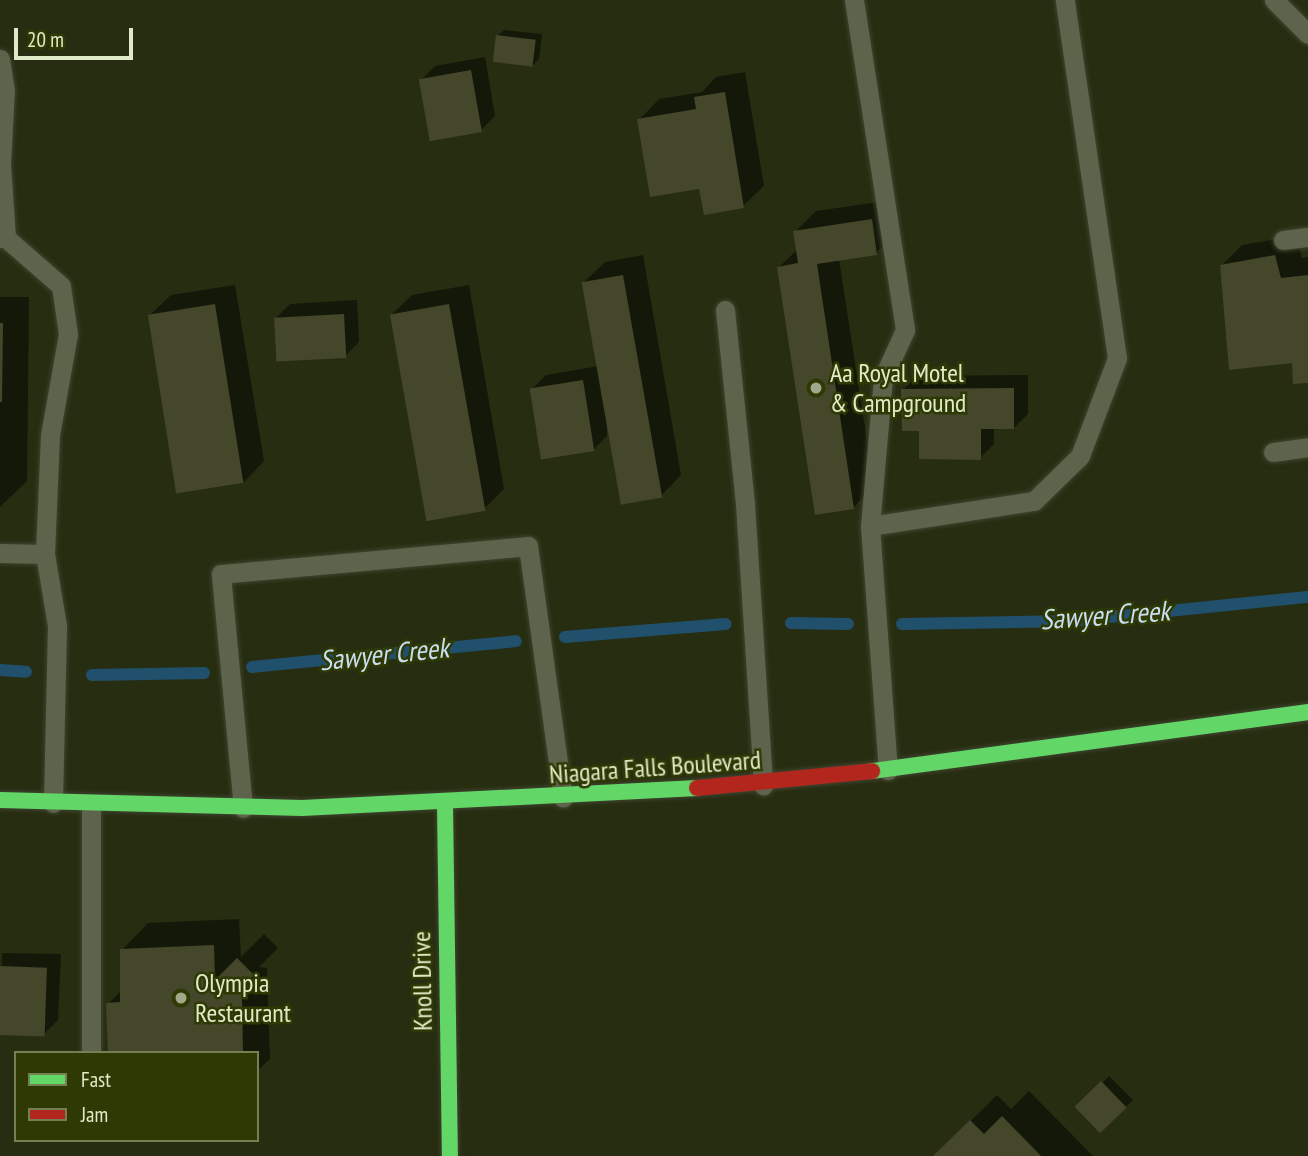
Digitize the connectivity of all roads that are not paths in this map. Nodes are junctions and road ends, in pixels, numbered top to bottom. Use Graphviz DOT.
graph roads {
  1 [pos="854,0"];
  2 [pos="1065,0"];
  3 [pos="1274,0"];
  4 [pos="1308,34"];
  5 [pos="0,59"];
  6 [pos="1,164"];
  7 [pos="1308,237"];
  8 [pos="3,238"];
  9 [pos="1283,240"];
  10 [pos="725,310"];
  11 [pos="1308,447"];
  12 [pos="1273,452"];
  13 [pos="870,526"];
  14 [pos="0,553"];
  15 [pos="45,554"];
  16 [pos="1308,712"];
  17 [pos="888,770"];
  18 [pos="763,785"];
  19 [pos="563,798"];
  20 [pos="0,800"];
  21 [pos="53,803"];
  22 [pos="91,805"];
  23 [pos="445,805"];
  24 [pos="243,808"];
  25 [pos="91,1051"];
  26 [pos="450,1156"];
  1 -- 13 [label="lane"];
  2 -- 13 [label="lane"];
  3 -- 4 [label="lane"];
  5 -- 6 [label="lane"];
  6 -- 8 [label="lane"];
  7 -- 9 [label="lane"];
  8 -- 15 [label="lane"];
  10 -- 18 [label="lane"];
  11 -- 12 [label="lane"];
  13 -- 17 [label="lane"];
  14 -- 15 [label="lane"];
  15 -- 21 [label="lane"];
  16 -- 17 [label="main road, Niagara Falls Boulevard"];
  17 -- 18 [label="main road, Niagara Falls Boulevard"];
  18 -- 19 [label="main road, Niagara Falls Boulevard"];
  19 -- 23 [label="main road, Niagara Falls Boulevard"];
  19 -- 24 [label="lane"];
  20 -- 21 [label="main road, Niagara Falls Boulevard"];
  21 -- 22 [label="main road, Niagara Falls Boulevard"];
  22 -- 24 [label="main road, Niagara Falls Boulevard"];
  22 -- 25 [label="lane"];
  23 -- 24 [label="main road, Niagara Falls Boulevard"];
  23 -- 26 [label="main road, Knoll Drive"];
}
